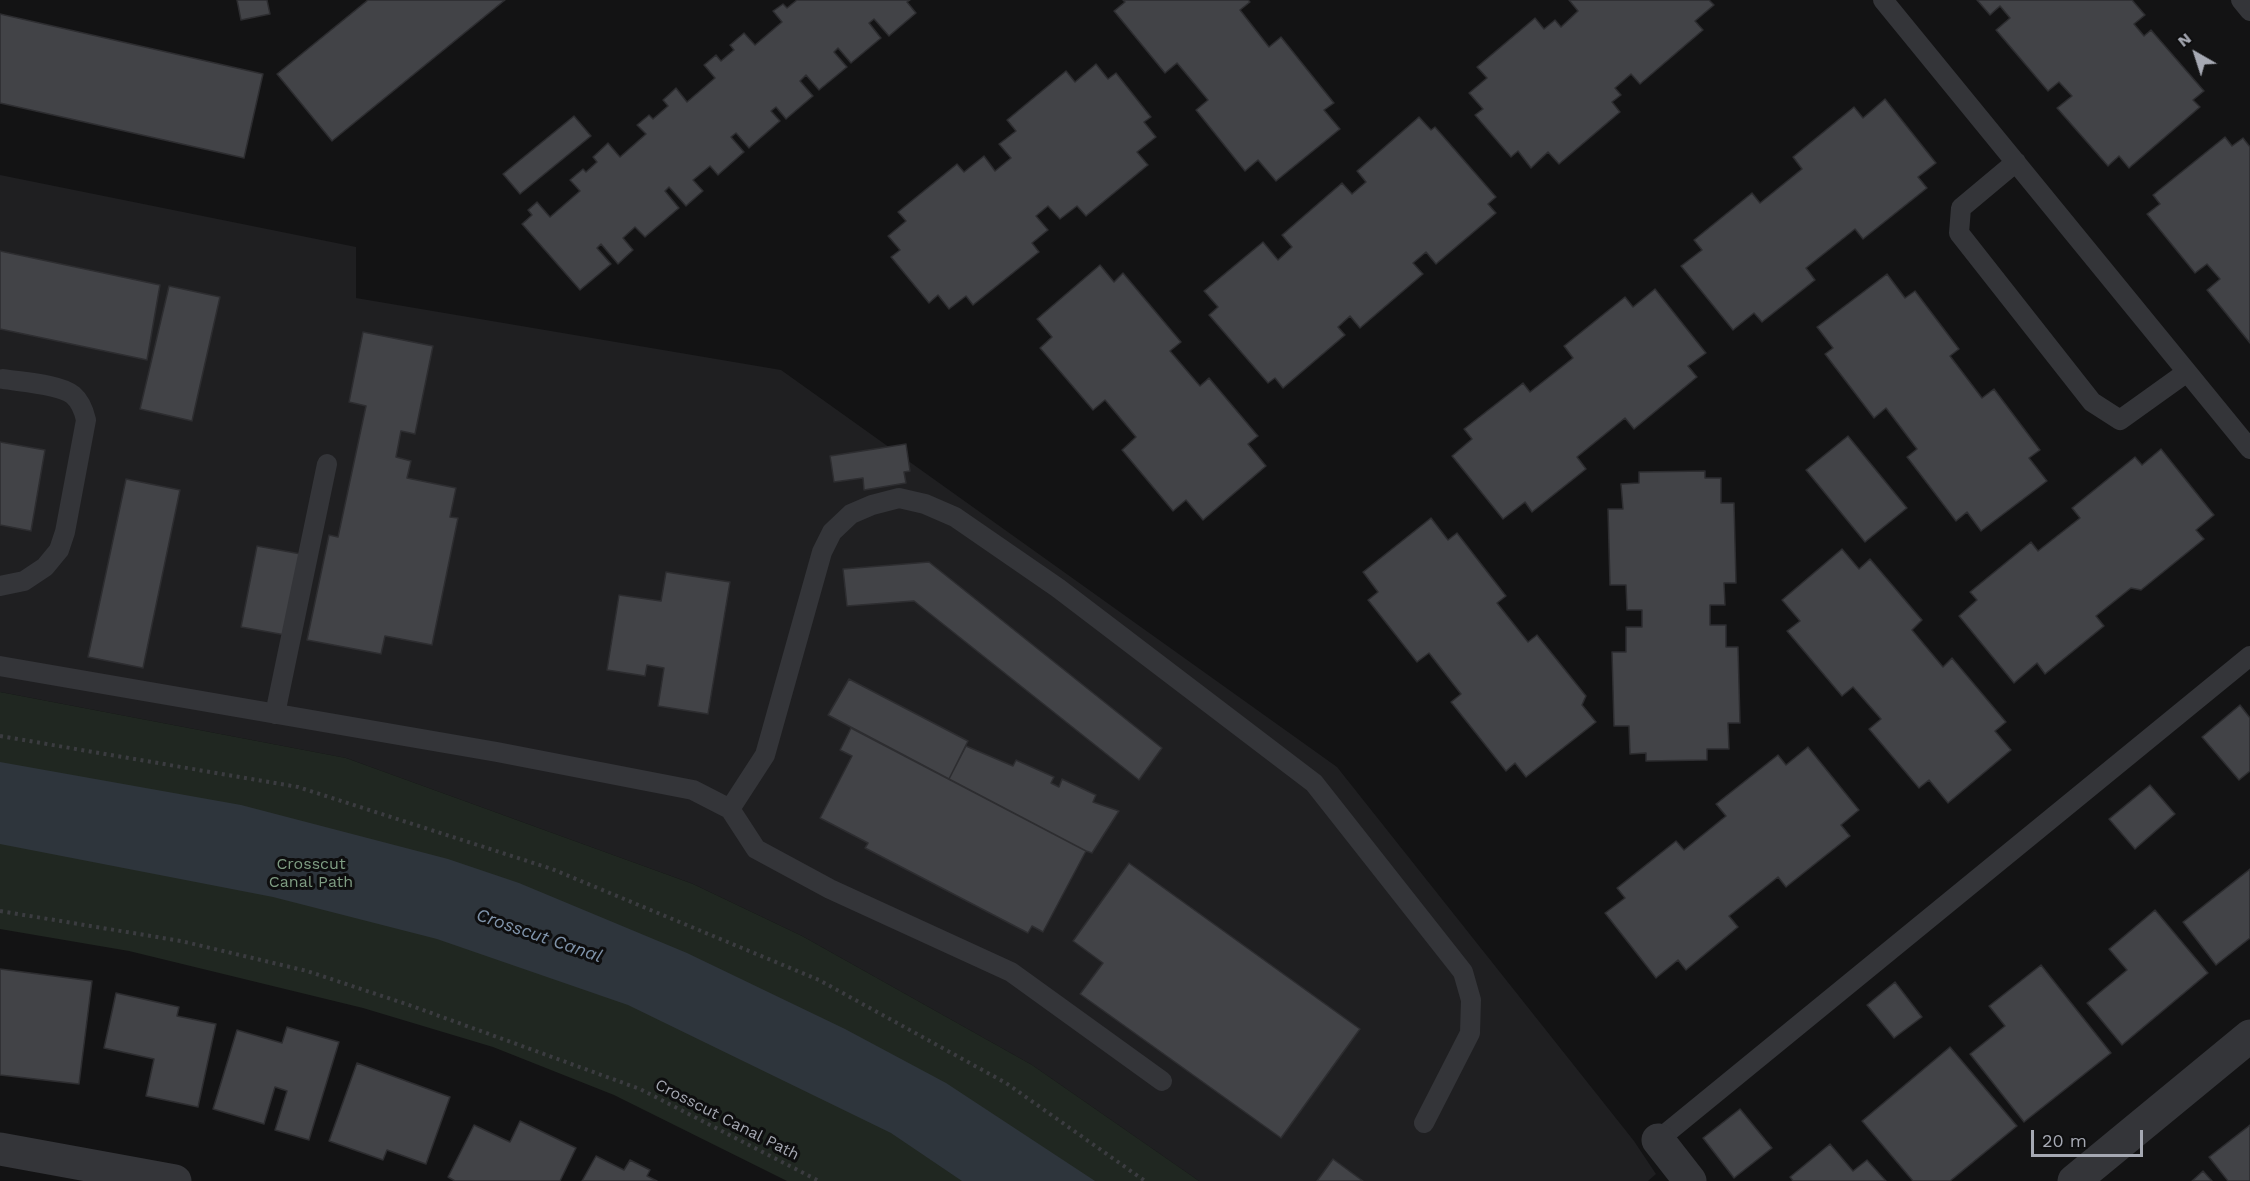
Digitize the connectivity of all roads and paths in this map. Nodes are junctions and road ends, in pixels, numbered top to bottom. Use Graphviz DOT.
graph roads {
  1 [pos="1883,0"];
  2 [pos="2241,0"];
  3 [pos="2250,11"];
  4 [pos="2016,162"];
  5 [pos="2187,372"];
  6 [pos="3,379"];
  7 [pos="2250,449"];
  8 [pos="327,464"];
  9 [pos="0,586"];
  10 [pos="2250,656"];
  11 [pos="0,666"];
  12 [pos="275,714"];
  13 [pos="0,736"];
  14 [pos="730,809"];
  15 [pos="0,911"];
  16 [pos="2250,1036"];
  17 [pos="1162,1081"];
  18 [pos="1424,1123"];
  19 [pos="1658,1140"];
  20 [pos="0,1149"];
  21 [pos="175,1181"];
  22 [pos="819,1181"];
  23 [pos="1145,1181"];
  24 [pos="1690,1181"];
  25 [pos="2074,1181"];
  1 -- 4 [label="lane"];
  2 -- 3 [label="lane"];
  4 -- 5 [label="lane"];
  4 -- 5 [label="lane"];
  5 -- 7 [label="lane"];
  6 -- 9 [label="lane"];
  8 -- 12 [label="lane"];
  10 -- 19 [label="lane"];
  11 -- 12 [label="lane"];
  12 -- 14 [label="lane"];
  13 -- 23 [label="path"];
  14 -- 17 [label="lane"];
  14 -- 18 [label="lane"];
  15 -- 22 [label="path, Crosscut Canal Path"];
  16 -- 25 [label="street"];
  19 -- 24 [label="street"];
  20 -- 21 [label="street"];
}
